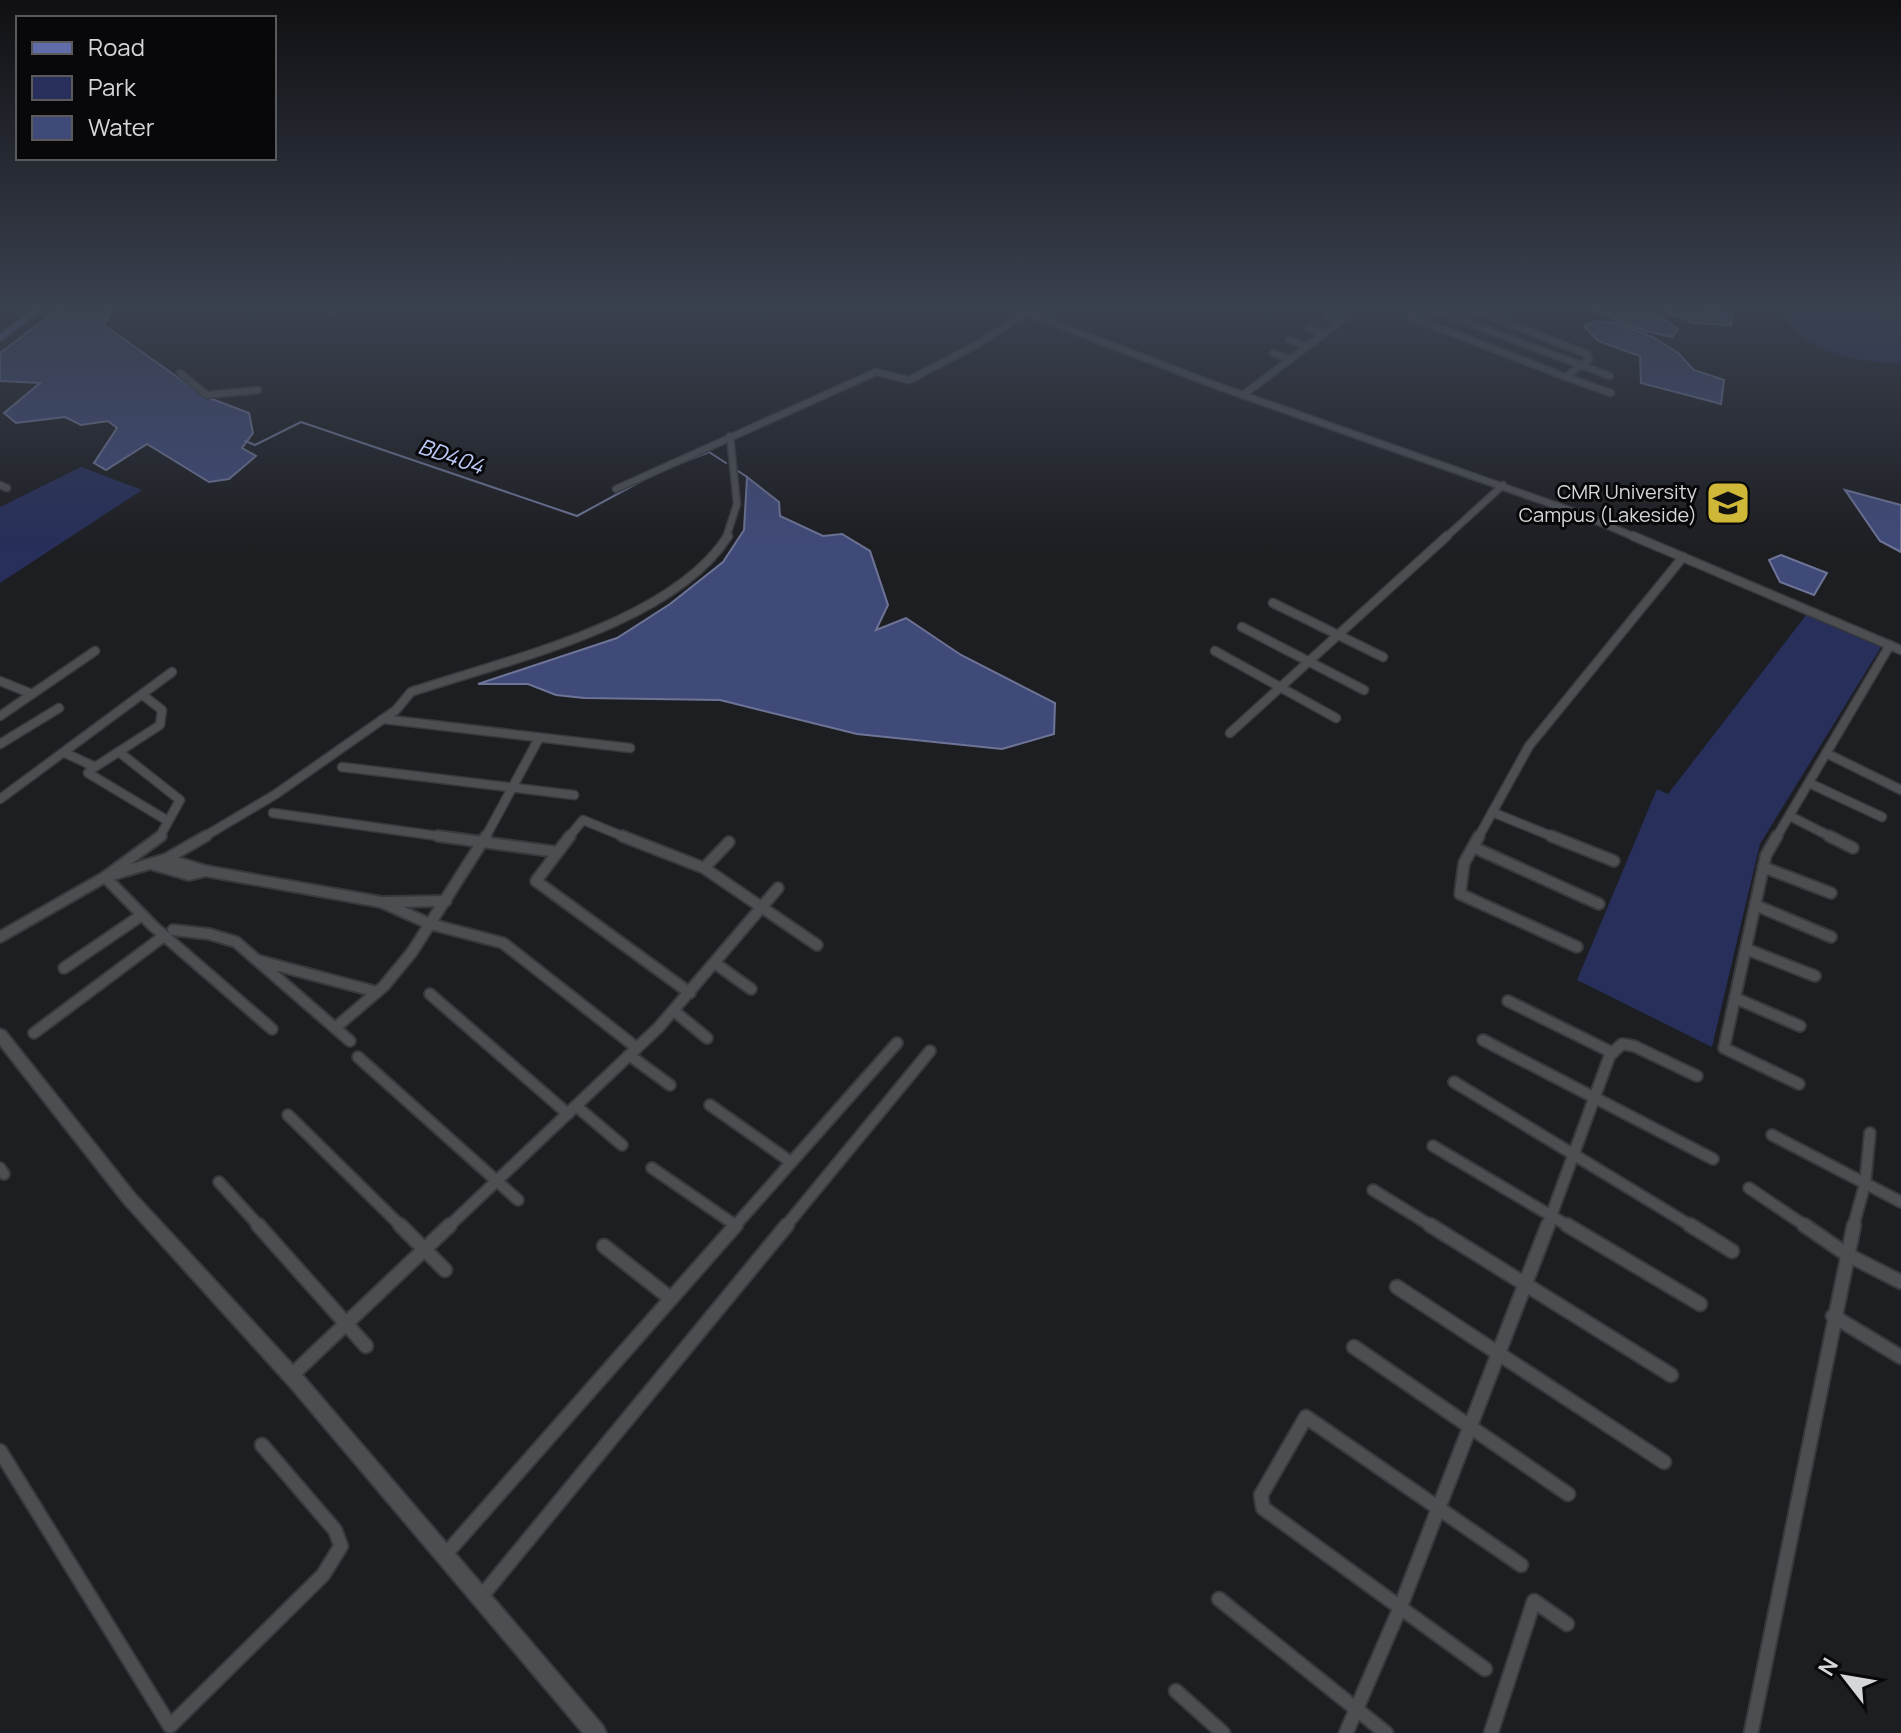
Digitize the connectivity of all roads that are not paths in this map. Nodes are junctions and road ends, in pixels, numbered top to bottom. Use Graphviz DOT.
graph roads {
  1 [pos="198,388"];
  2 [pos="840,388"];
  3 [pos="1224,388"];
  4 [pos="1252,388"];
  5 [pos="1597,388"];
  6 [pos="258,390"];
  7 [pos="1611,393"];
  8 [pos="1243,395"];
  9 [pos="730,436"];
  10 [pos="1503,485"];
  11 [pos="616,489"];
  12 [pos="1683,557"];
  13 [pos="1273,603"];
  14 [pos="1242,627"];
  15 [pos="1338,635"];
  16 [pos="1890,645"];
  17 [pos="1901,650"];
  18 [pos="95,651"];
  19 [pos="1215,651"];
  20 [pos="1383,657"];
  21 [pos="1308,662"];
  22 [pos="172,672"];
  23 [pos="0,681"];
  24 [pos="1280,687"];
  25 [pos="1364,690"];
  26 [pos="32,694"];
  27 [pos="144,696"];
  28 [pos="59,708"];
  29 [pos="0,716"];
  30 [pos="1336,718"];
  31 [pos="383,719"];
  32 [pos="1230,733"];
  33 [pos="538,740"];
  34 [pos="0,744"];
  35 [pos="630,748"];
  36 [pos="119,752"];
  37 [pos="65,753"];
  38 [pos="1826,753"];
  39 [pos="342,767"];
  40 [pos="92,769"];
  41 [pos="1809,783"];
  42 [pos="511,789"];
  43 [pos="1901,790"];
  44 [pos="574,795"];
  45 [pos="0,799"];
  46 [pos="1492,812"];
  47 [pos="273,813"];
  48 [pos="1790,816"];
  49 [pos="1882,817"];
  50 [pos="168,821"];
  51 [pos="483,841"];
  52 [pos="729,842"];
  53 [pos="1473,847"];
  54 [pos="1853,848"];
  55 [pos="557,852"];
  56 [pos="166,859"];
  57 [pos="1614,861"];
  58 [pos="149,864"];
  59 [pos="1763,867"];
  60 [pos="704,868"];
  61 [pos="206,871"];
  62 [pos="105,877"];
  63 [pos="778,888"];
  64 [pos="1831,893"];
  65 [pos="446,901"];
  66 [pos="381,902"];
  67 [pos="1599,904"];
  68 [pos="1755,905"];
  69 [pos="761,907"];
  70 [pos="142,915"];
  71 [pos="430,924"];
  72 [pos="169,933"];
  73 [pos="0,937"];
  74 [pos="1831,937"];
  75 [pos="817,945"];
  76 [pos="1577,947"];
  77 [pos="1746,949"];
  78 [pos="256,960"];
  79 [pos="716,964"];
  80 [pos="64,968"];
  81 [pos="1815,976"];
  82 [pos="751,989"];
  83 [pos="377,992"];
  84 [pos="690,993"];
  85 [pos="430,994"];
  86 [pos="1735,998"];
  87 [pos="1508,1001"];
  88 [pos="674,1011"];
  89 [pos="1800,1026"];
  90 [pos="335,1028"];
  91 [pos="272,1029"];
  92 [pos="34,1033"];
  93 [pos="0,1035"];
  94 [pos="707,1038"];
  95 [pos="1483,1040"];
  96 [pos="350,1041"];
  97 [pos="897,1043"];
  98 [pos="930,1051"];
  99 [pos="633,1052"];
  100 [pos="1613,1053"];
  101 [pos="358,1057"];
  102 [pos="1697,1076"];
  103 [pos="1454,1082"];
  104 [pos="1799,1084"];
  105 [pos="670,1085"];
  106 [pos="1593,1097"];
  107 [pos="710,1105"];
  108 [pos="572,1110"];
  109 [pos="288,1115"];
  110 [pos="1870,1133"];
  111 [pos="1772,1135"];
  112 [pos="622,1145"];
  113 [pos="1433,1146"];
  114 [pos="1572,1153"];
  115 [pos="1713,1159"];
  116 [pos="791,1162"];
  117 [pos="652,1168"];
  118 [pos="497,1181"];
  119 [pos="219,1182"];
  120 [pos="1865,1184"];
  121 [pos="1749,1188"];
  122 [pos="1373,1190"];
  123 [pos="518,1200"];
  124 [pos="1901,1202"];
  125 [pos="1551,1216"];
  126 [pos="735,1225"];
  127 [pos="604,1246"];
  128 [pos="424,1250"];
  129 [pos="1732,1251"];
  130 [pos="1846,1254"];
  131 [pos="445,1270"];
  132 [pos="1901,1282"];
  133 [pos="1525,1284"];
  134 [pos="1397,1287"];
  135 [pos="670,1298"];
  136 [pos="1700,1304"];
  137 [pos="1833,1316"];
  138 [pos="346,1324"];
  139 [pos="366,1346"];
  140 [pos="1354,1347"];
  141 [pos="1501,1352"];
  142 [pos="1901,1357"];
  143 [pos="292,1375"];
  144 [pos="1671,1375"];
  145 [pos="1470,1426"];
  146 [pos="262,1445"];
  147 [pos="0,1451"];
  148 [pos="1664,1462"];
  149 [pos="1568,1494"];
  150 [pos="1437,1508"];
  151 [pos="445,1555"];
  152 [pos="1521,1565"];
  153 [pos="481,1597"];
  154 [pos="1219,1599"];
  155 [pos="1400,1608"];
  156 [pos="1567,1624"];
  157 [pos="1485,1669"];
  158 [pos="1176,1691"];
  159 [pos="1355,1708"];
  160 [pos="596,1733"];
  161 [pos="1223,1733"];
  162 [pos="1346,1733"];
  163 [pos="1386,1733"];
  164 [pos="1491,1733"];
  165 [pos="1751,1733"];
  1 -- 6 [label="street"];
  2 -- 9 [label="street"];
  3 -- 8 [label="street"];
  4 -- 8 [label="street"];
  5 -- 7 [label="street"];
  8 -- 10 [label="street"];
  9 -- 11 [label="street"];
  9 -- 31 [label="street"];
  10 -- 12 [label="street"];
  10 -- 15 [label="street"];
  12 -- 16 [label="street"];
  12 -- 46 [label="street"];
  13 -- 15 [label="street"];
  14 -- 21 [label="street"];
  15 -- 20 [label="street"];
  15 -- 21 [label="street"];
  16 -- 17 [label="street"];
  16 -- 38 [label="street"];
  18 -- 26 [label="street"];
  19 -- 24 [label="street"];
  21 -- 24 [label="street"];
  21 -- 25 [label="street"];
  22 -- 27 [label="street"];
  23 -- 26 [label="street"];
  24 -- 30 [label="street"];
  24 -- 32 [label="street"];
  26 -- 29 [label="street"];
  27 -- 36 [label="street"];
  27 -- 37 [label="street"];
  28 -- 34 [label="street"];
  31 -- 33 [label="street"];
  31 -- 56 [label="street"];
  33 -- 35 [label="street"];
  33 -- 42 [label="street"];
  36 -- 40 [label="street"];
  36 -- 50 [label="street"];
  37 -- 40 [label="street"];
  37 -- 45 [label="street"];
  38 -- 41 [label="street"];
  38 -- 43 [label="street"];
  39 -- 42 [label="street"];
  40 -- 50 [label="street"];
  41 -- 48 [label="street"];
  41 -- 49 [label="street"];
  42 -- 44 [label="street"];
  42 -- 51 [label="street"];
  46 -- 53 [label="street"];
  46 -- 57 [label="street"];
  47 -- 51 [label="street"];
  48 -- 54 [label="street"];
  48 -- 59 [label="street"];
  50 -- 62 [label="street"];
  51 -- 55 [label="street"];
  51 -- 65 [label="street"];
  52 -- 60 [label="street"];
  53 -- 67 [label="street"];
  53 -- 76 [label="street"];
  55 -- 60 [label="street"];
  55 -- 84 [label="street"];
  56 -- 58 [label="street"];
  56 -- 61 [label="street"];
  58 -- 61 [label="street"];
  58 -- 62 [label="street"];
  59 -- 64 [label="street"];
  59 -- 68 [label="street"];
  60 -- 69 [label="street"];
  61 -- 66 [label="street"];
  62 -- 70 [label="street"];
  62 -- 73 [label="street"];
  63 -- 69 [label="street"];
  65 -- 66 [label="street"];
  65 -- 71 [label="street"];
  66 -- 71 [label="street"];
  68 -- 74 [label="street"];
  68 -- 77 [label="street"];
  69 -- 75 [label="street"];
  69 -- 79 [label="street"];
  70 -- 72 [label="street"];
  70 -- 80 [label="street"];
  71 -- 83 [label="street"];
  71 -- 99 [label="street"];
  72 -- 78 [label="street"];
  72 -- 91 [label="street"];
  72 -- 92 [label="street"];
  77 -- 81 [label="street"];
  77 -- 86 [label="street"];
  78 -- 83 [label="street"];
  78 -- 90 [label="street"];
  79 -- 82 [label="street"];
  79 -- 84 [label="street"];
  83 -- 90 [label="street"];
  84 -- 88 [label="street"];
  85 -- 108 [label="street"];
  86 -- 89 [label="street"];
  86 -- 104 [label="street"];
  87 -- 100 [label="street"];
  88 -- 94 [label="street"];
  88 -- 99 [label="street"];
  90 -- 96 [label="street"];
  93 -- 143 [label="street"];
  95 -- 106 [label="street"];
  97 -- 116 [label="street"];
  98 -- 153 [label="street"];
  99 -- 105 [label="street"];
  99 -- 108 [label="street"];
  100 -- 102 [label="street"];
  100 -- 106 [label="street"];
  101 -- 118 [label="street"];
  103 -- 114 [label="street"];
  106 -- 114 [label="street"];
  106 -- 115 [label="street"];
  107 -- 116 [label="street"];
  108 -- 112 [label="street"];
  108 -- 118 [label="street"];
  109 -- 128 [label="street"];
  110 -- 120 [label="street"];
  111 -- 120 [label="street"];
  113 -- 125 [label="street"];
  114 -- 125 [label="street"];
  114 -- 129 [label="street"];
  116 -- 126 [label="street"];
  117 -- 126 [label="street"];
  118 -- 123 [label="street"];
  118 -- 128 [label="street"];
  119 -- 138 [label="street"];
  120 -- 124 [label="street"];
  120 -- 130 [label="street"];
  121 -- 130 [label="street"];
  122 -- 133 [label="street"];
  125 -- 133 [label="street"];
  125 -- 136 [label="street"];
  126 -- 135 [label="street"];
  127 -- 135 [label="street"];
  128 -- 131 [label="street"];
  128 -- 138 [label="street"];
  130 -- 132 [label="street"];
  130 -- 137 [label="street"];
  133 -- 141 [label="street"];
  133 -- 144 [label="street"];
  134 -- 141 [label="street"];
  135 -- 151 [label="street"];
  137 -- 142 [label="street"];
  137 -- 165 [label="street"];
  138 -- 139 [label="street"];
  138 -- 143 [label="street"];
  140 -- 145 [label="street"];
  141 -- 145 [label="street"];
  141 -- 148 [label="street"];
  143 -- 151 [label="street"];
  145 -- 149 [label="street"];
  145 -- 150 [label="street"];
  146 -- 147 [label="street"];
  150 -- 152 [label="street"];
  150 -- 155 [label="street"];
  150 -- 155 [label="street"];
  151 -- 153 [label="street"];
  153 -- 160 [label="street"];
  154 -- 159 [label="street"];
  155 -- 157 [label="street"];
  155 -- 159 [label="street"];
  156 -- 164 [label="street"];
  158 -- 161 [label="street"];
  159 -- 162 [label="street"];
  159 -- 163 [label="street"];
}
